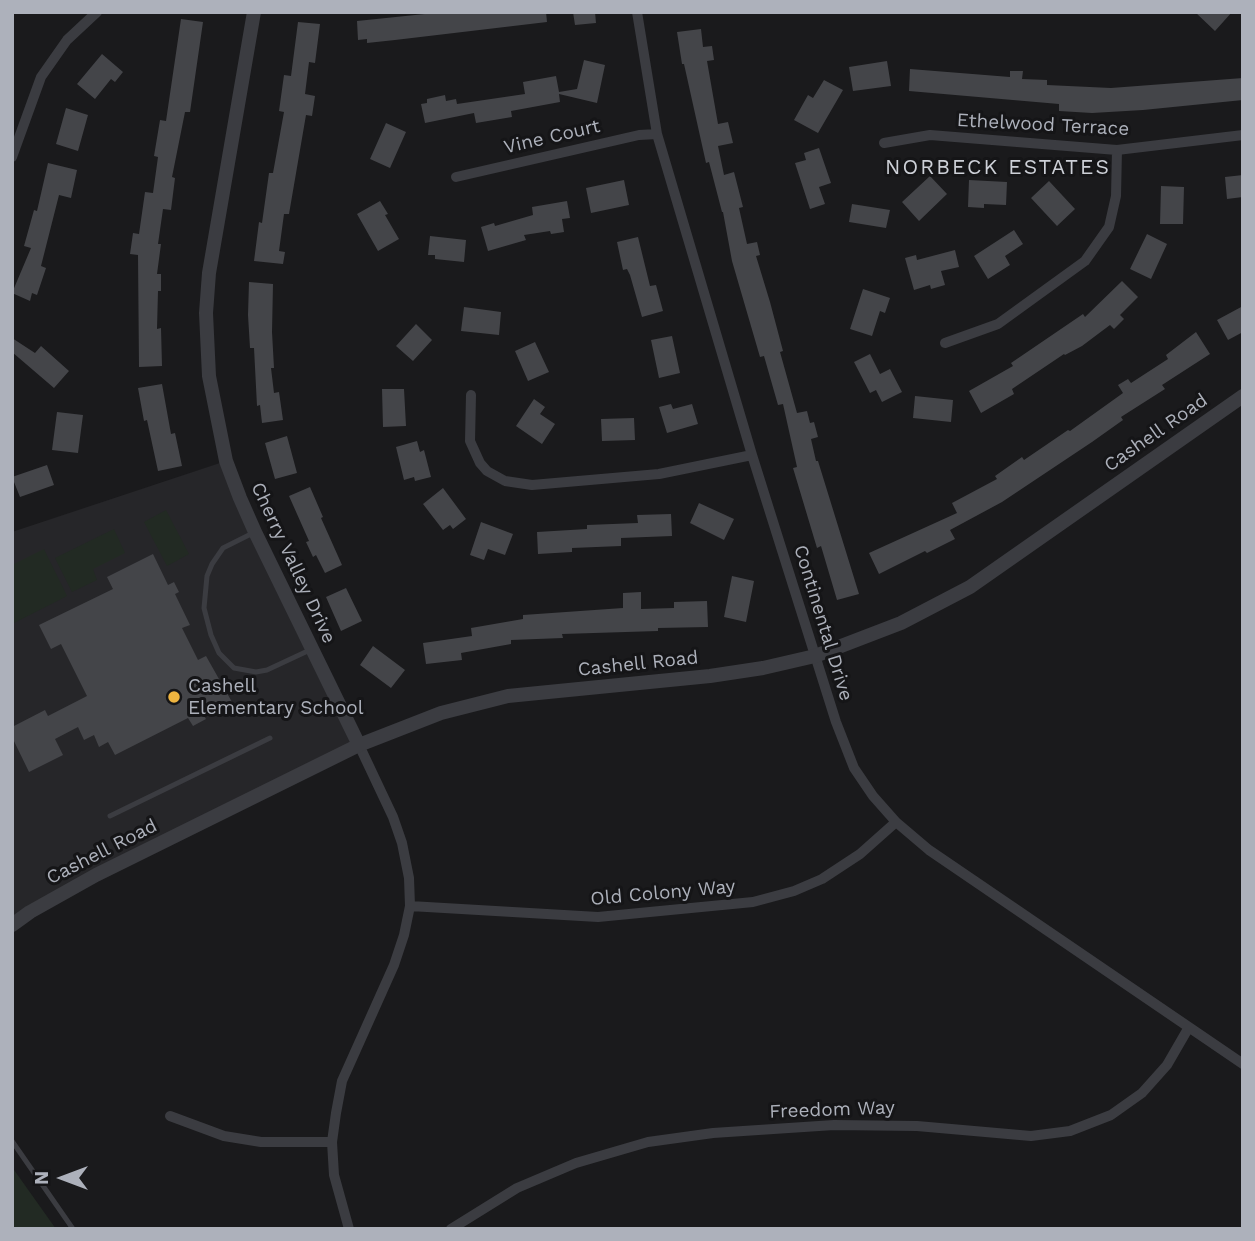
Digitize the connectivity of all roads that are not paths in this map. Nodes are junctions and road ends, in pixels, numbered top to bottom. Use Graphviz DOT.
graph roads {
  1 [pos="97,12"];
  2 [pos="254,12"];
  3 [pos="638,12"];
  4 [pos="657,134"];
  5 [pos="1243,135"];
  6 [pos="884,143"];
  7 [pos="1116,150"];
  8 [pos="12,157"];
  9 [pos="456,177"];
  10 [pos="945,343"];
  11 [pos="471,396"];
  12 [pos="1243,396"];
  13 [pos="752,455"];
  14 [pos="255,532"];
  15 [pos="312,649"];
  16 [pos="815,656"];
  17 [pos="270,738"];
  18 [pos="359,745"];
  19 [pos="110,816"];
  20 [pos="896,822"];
  21 [pos="410,906"];
  22 [pos="12,925"];
  23 [pos="1189,1027"];
  24 [pos="1243,1064"];
  25 [pos="170,1116"];
  26 [pos="12,1140"];
  27 [pos="332,1142"];
  28 [pos="74,1229"];
  29 [pos="349,1229"];
  30 [pos="451,1229"];
  1 -- 8 [label="street"];
  2 -- 14 [label="street, Cherry Valley Drive"];
  3 -- 4 [label="street, Continental Drive"];
  4 -- 9 [label="street, Vine Court"];
  4 -- 13 [label="street, Continental Drive"];
  5 -- 7 [label="street, Ethelwood Terrace"];
  6 -- 7 [label="street, Ethelwood Terrace"];
  7 -- 10 [label="street"];
  11 -- 13 [label="street"];
  12 -- 16 [label="street, Cashell Road"];
  13 -- 16 [label="street, Continental Drive"];
  14 -- 15 [label="street, Cherry Valley Drive"];
  14 -- 15 [label="lane"];
  15 -- 18 [label="street, Cherry Valley Drive"];
  16 -- 18 [label="street, Cashell Road"];
  16 -- 20 [label="street, Continental Drive"];
  17 -- 19 [label="lane"];
  18 -- 21 [label="street, Cherry Valley Drive"];
  18 -- 22 [label="street, Cashell Road"];
  20 -- 21 [label="street, Old Colony Way"];
  20 -- 23 [label="street, Continental Drive"];
  21 -- 27 [label="street, Cherry Valley Drive"];
  23 -- 24 [label="street, Continental Drive"];
  23 -- 30 [label="street, Freedom Way"];
  25 -- 27 [label="street"];
  26 -- 28 [label="lane"];
  27 -- 29 [label="street, Cherry Valley Drive"];
}
